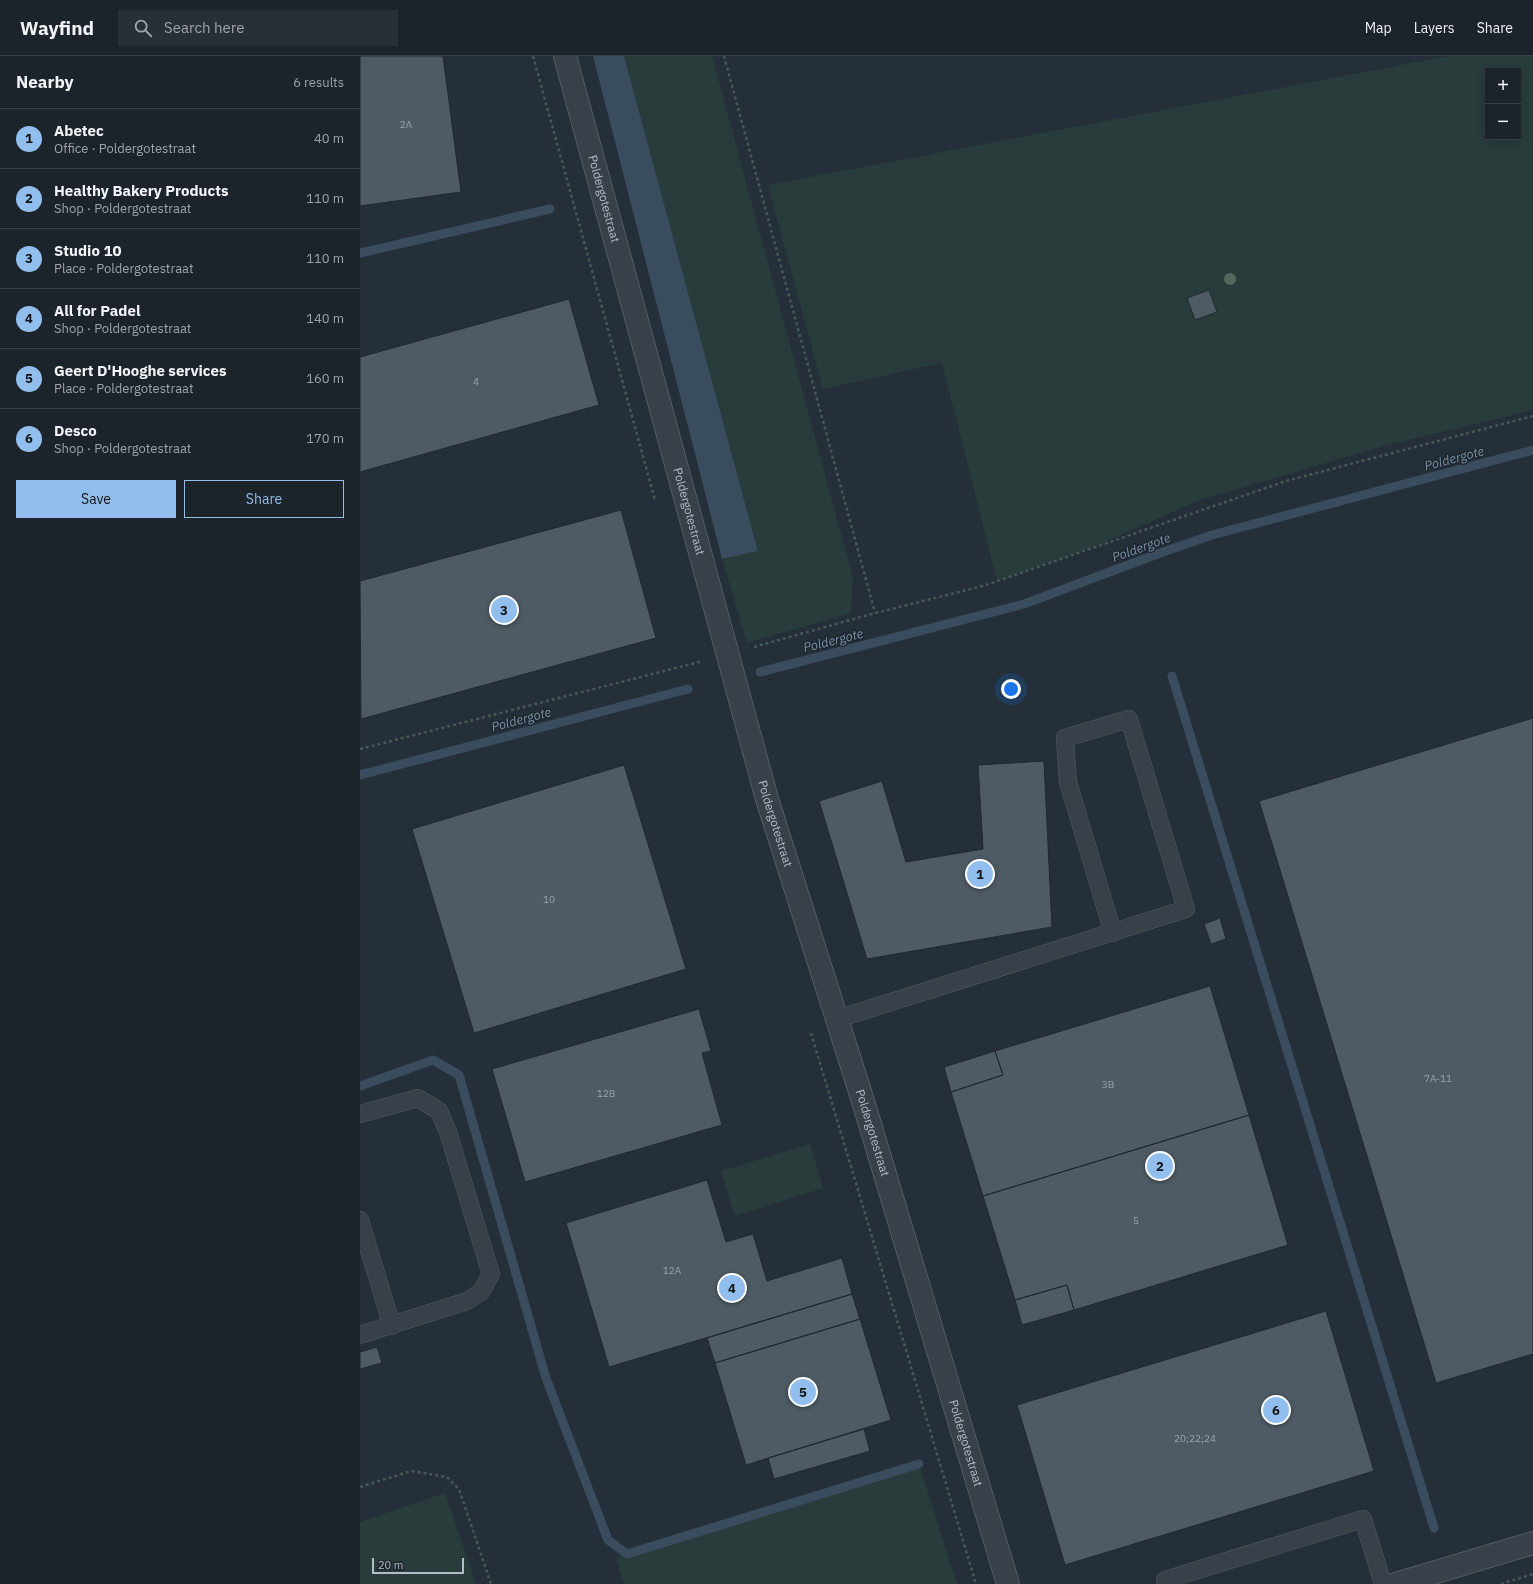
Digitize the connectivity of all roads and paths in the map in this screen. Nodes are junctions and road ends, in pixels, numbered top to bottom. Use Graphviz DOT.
graph roads {
  1 [pos="533,56"];
  2 [pos="565,56"];
  3 [pos="724,56"];
  4 [pos="1533,416"];
  5 [pos="657,506"];
  6 [pos="875,613"];
  7 [pos="727,655"];
  8 [pos="698,656"];
  9 [pos="700,662"];
  10 [pos="702,669"];
  11 [pos="360,749"];
  12 [pos="1113,933"];
  13 [pos="837,1019"];
  14 [pos="809,1029"];
  15 [pos="360,1114"];
  16 [pos="360,1220"];
  17 [pos="392,1326"];
  18 [pos="360,1335"];
  19 [pos="360,1487"];
  20 [pos="1533,1543"];
  21 [pos="1533,1574"];
  22 [pos="492,1584"];
  23 [pos="976,1584"];
  24 [pos="1008,1584"];
  25 [pos="1166,1584"];
  26 [pos="1383,1584"];
  27 [pos="1396,1584"];
  28 [pos="1501,1584"];
  1 -- 5 [label="path"];
  2 -- 7 [label="street, Poldergotestraat"];
  3 -- 6 [label="path"];
  4 -- 6 [label="path"];
  6 -- 7 [label="path"];
  7 -- 9 [label="path"];
  7 -- 13 [label="street, Poldergotestraat"];
  8 -- 9 [label="path"];
  9 -- 10 [label="path"];
  9 -- 11 [label="path"];
  12 -- 12 [label="lane"];
  12 -- 13 [label="lane"];
  13 -- 24 [label="street, Poldergotestraat"];
  14 -- 23 [label="path"];
  15 -- 17 [label="lane"];
  16 -- 17 [label="lane"];
  17 -- 18 [label="lane"];
  19 -- 22 [label="path"];
  20 -- 27 [label="street"];
  21 -- 28 [label="path"];
  25 -- 26 [label="lane"];
}
